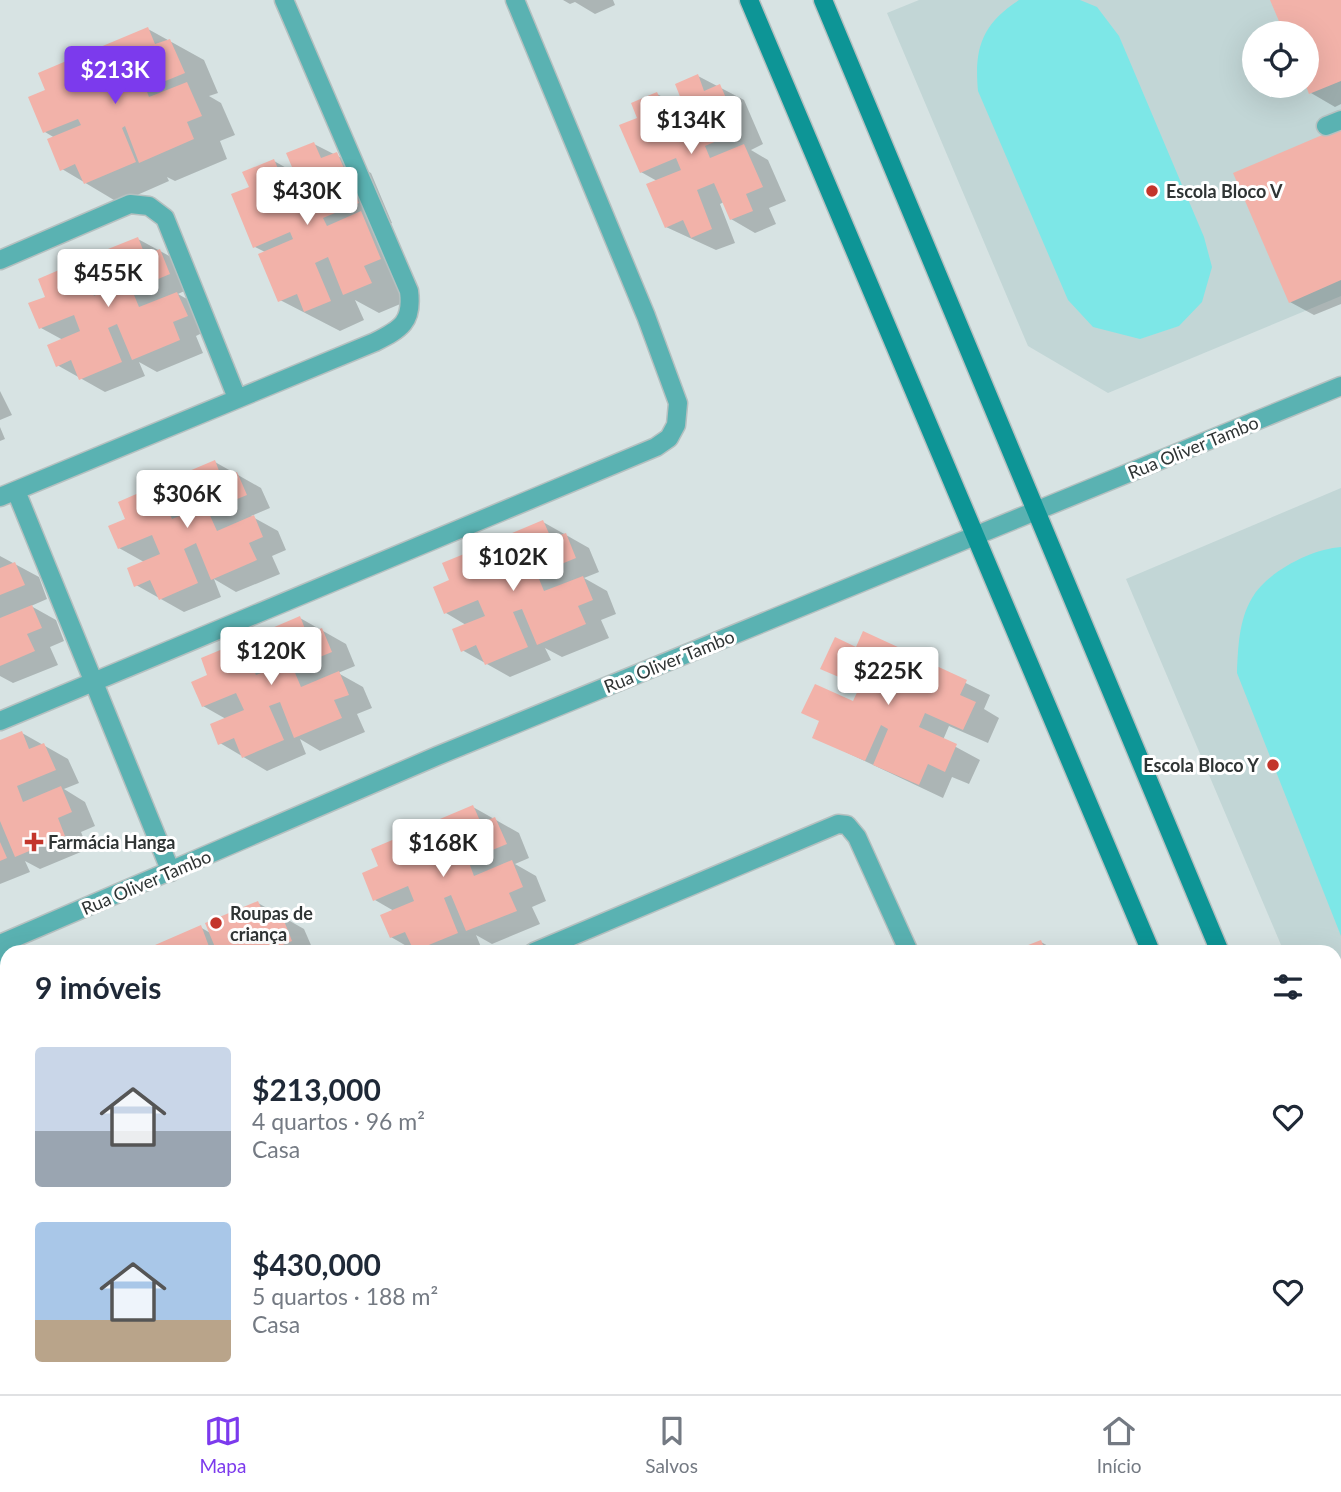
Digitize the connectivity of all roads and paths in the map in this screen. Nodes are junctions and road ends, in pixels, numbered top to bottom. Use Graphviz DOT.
graph roads {
  1 [pos="284,0"];
  2 [pos="515,0"];
  3 [pos="749,0"];
  4 [pos="823,0"];
  5 [pos="0,260"];
  6 [pos="1341,386"];
  7 [pos="237,398"];
  8 [pos="8,494"];
  9 [pos="1036,512"];
  10 [pos="975,536"];
  11 [pos="95,681"];
  12 [pos="0,721"];
  13 [pos="172,872"];
  14 [pos="0,944"];
  15 [pos="551,945"];
  16 [pos="906,945"];
  17 [pos="1148,945"];
  18 [pos="1217,945"];
  1 -- 7 [label="street"];
  2 -- 11 [label="street"];
  3 -- 10 [label="street"];
  4 -- 9 [label="street"];
  5 -- 7 [label="street"];
  6 -- 9 [label="street, Rua Oliver Tambo"];
  7 -- 8 [label="street"];
  8 -- 11 [label="street"];
  9 -- 10 [label="street, Rua Oliver Tambo"];
  9 -- 18 [label="street"];
  10 -- 13 [label="street, Rua Oliver Tambo"];
  10 -- 17 [label="street"];
  11 -- 12 [label="street"];
  11 -- 13 [label="street"];
  13 -- 14 [label="street, Rua Oliver Tambo"];
  15 -- 16 [label="street"];
}
